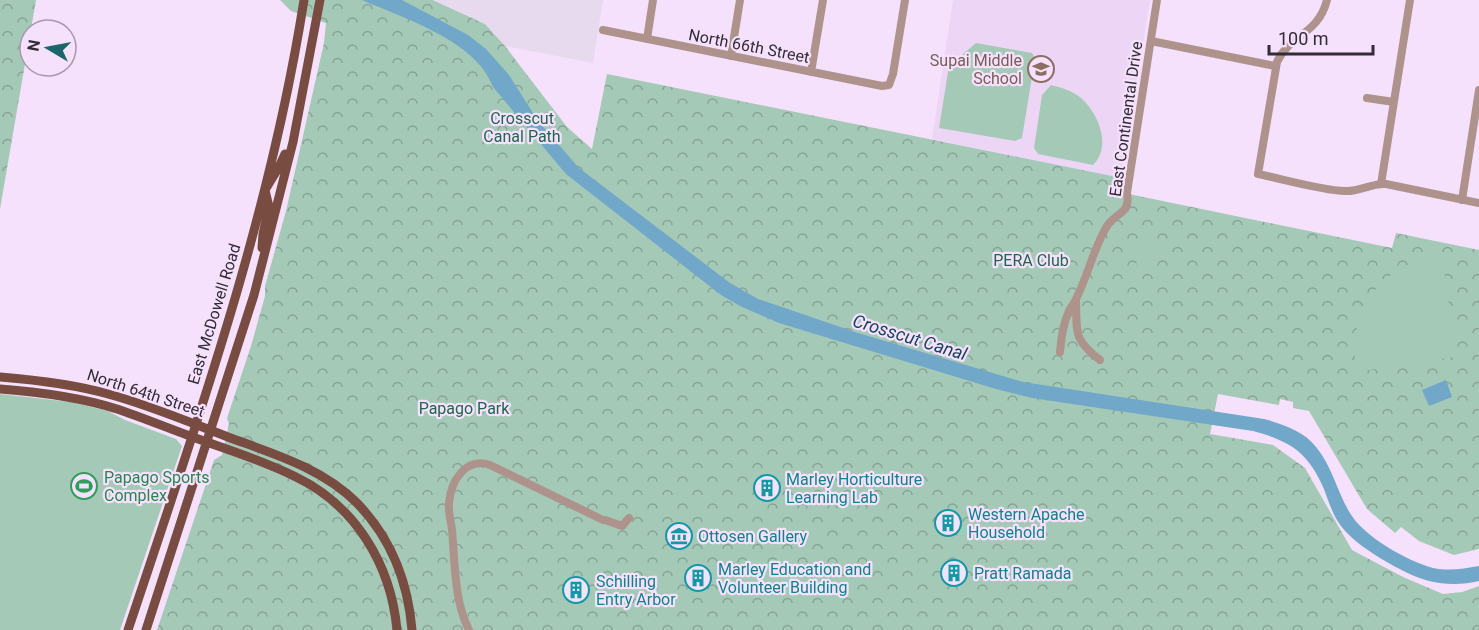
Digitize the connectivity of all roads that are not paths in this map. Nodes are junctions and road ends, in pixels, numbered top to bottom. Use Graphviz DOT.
graph roads {
  1 [pos="304,0"];
  2 [pos="320,0"];
  3 [pos="653,0"];
  4 [pos="740,0"];
  5 [pos="823,0"];
  6 [pos="905,0"];
  7 [pos="1157,0"];
  8 [pos="1327,0"];
  9 [pos="1410,0"];
  10 [pos="603,30"];
  11 [pos="647,39"];
  12 [pos="1151,41"];
  13 [pos="730,56"];
  14 [pos="1275,66"];
  15 [pos="811,72"];
  16 [pos="1479,90"];
  17 [pos="1368,98"];
  18 [pos="1394,102"];
  19 [pos="296,127"];
  20 [pos="1381,184"];
  21 [pos="265,190"];
  22 [pos="1462,200"];
  23 [pos="1479,203"];
  24 [pos="261,268"];
  25 [pos="1076,299"];
  26 [pos="1060,352"];
  27 [pos="1100,360"];
  28 [pos="0,377"];
  29 [pos="40,380"];
  30 [pos="0,389"];
  31 [pos="39,392"];
  32 [pos="195,425"];
  33 [pos="211,430"];
  34 [pos="192,437"];
  35 [pos="207,442"];
  36 [pos="629,518"];
  37 [pos="128,630"];
  38 [pos="146,630"];
  39 [pos="397,630"];
  40 [pos="412,630"];
  41 [pos="469,630"];
  1 -- 21 [label="main road, East McDowell Road"];
  2 -- 19 [label="main road, East McDowell Road"];
  3 -- 11 [label="street"];
  4 -- 13 [label="street"];
  5 -- 15 [label="street"];
  6 -- 15 [label="street, North 66th Street"];
  7 -- 12 [label="street, East Continental Drive"];
  8 -- 14 [label="street"];
  9 -- 18 [label="street"];
  10 -- 11 [label="street, North 66th Street"];
  11 -- 13 [label="street, North 66th Street"];
  12 -- 14 [label="street"];
  12 -- 25 [label="street, East Continental Drive"];
  13 -- 15 [label="street, North 66th Street"];
  14 -- 20 [label="street"];
  16 -- 22 [label="street"];
  17 -- 18 [label="street"];
  18 -- 20 [label="street"];
  19 -- 21 [label="main road"];
  19 -- 24 [label="main road, East McDowell Road"];
  20 -- 22 [label="street"];
  21 -- 24 [label="main road"];
  21 -- 32 [label="main road, East McDowell Road"];
  22 -- 23 [label="street"];
  24 -- 33 [label="main road, East McDowell Road"];
  25 -- 26 [label="street, East Continental Drive"];
  25 -- 27 [label="street, East Continental Drive"];
  28 -- 29 [label="main road, North 64th Street"];
  29 -- 31 [label="main road"];
  29 -- 32 [label="main road, North 64th Street"];
  30 -- 31 [label="main road, North 64th Street"];
  31 -- 34 [label="main road, North 64th Street"];
  32 -- 33 [label="main road, North 64th Street"];
  32 -- 34 [label="main road, East McDowell Road"];
  33 -- 35 [label="main road, East McDowell Road"];
  33 -- 40 [label="main road, North 64th Street"];
  34 -- 35 [label="main road, North 64th Street"];
  34 -- 37 [label="main road, East McDowell Road"];
  35 -- 38 [label="main road, East McDowell Road"];
  35 -- 39 [label="main road, North 64th Street"];
  36 -- 41 [label="street"];
}
